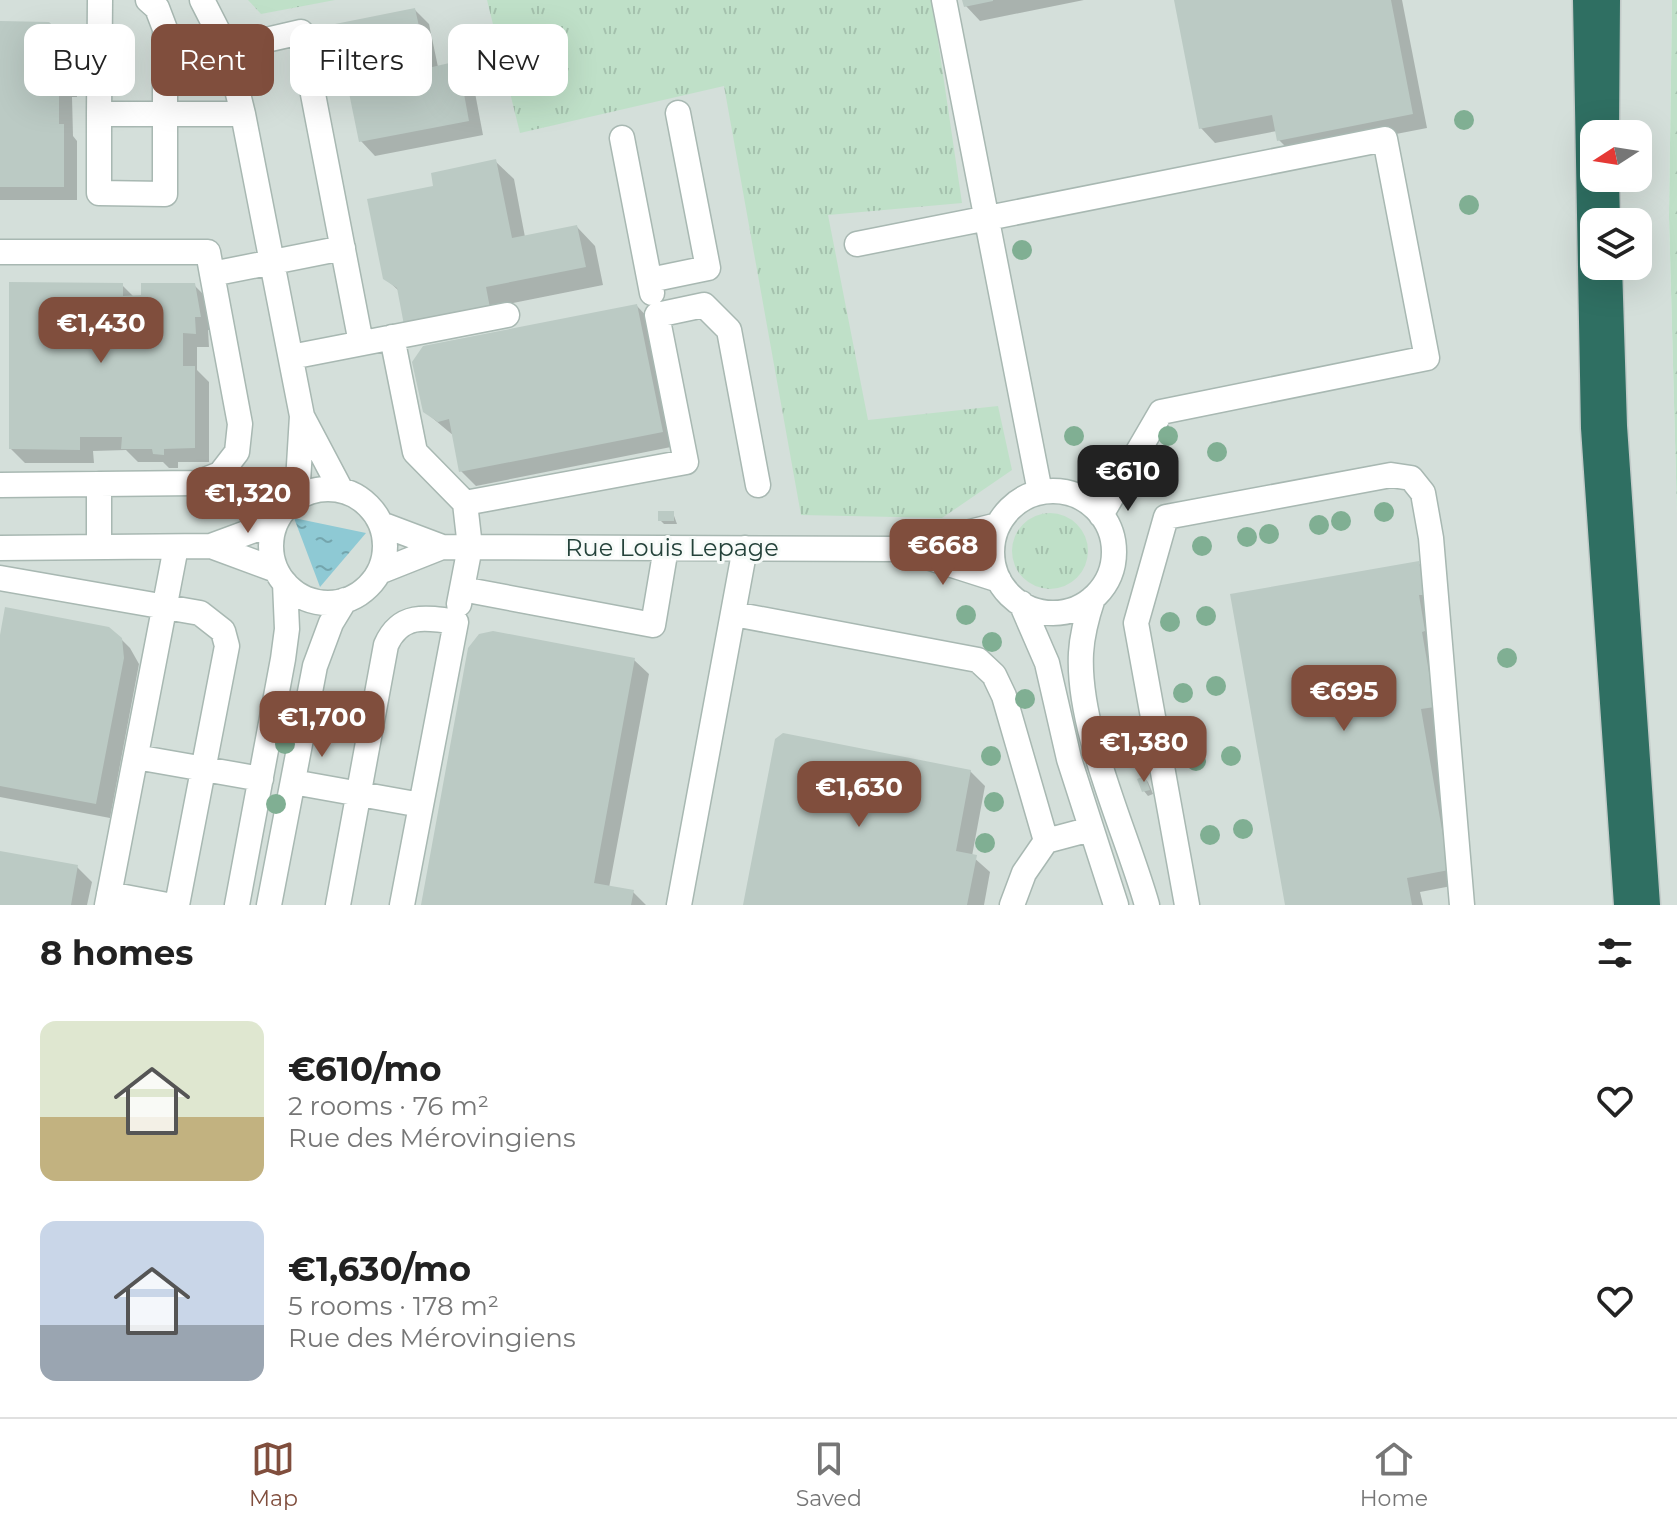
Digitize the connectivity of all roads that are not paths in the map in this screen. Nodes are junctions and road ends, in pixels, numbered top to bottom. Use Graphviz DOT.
graph roads {
  1 [pos="100,0"];
  2 [pos="148,0"];
  3 [pos="202,0"];
  4 [pos="944,0"];
  5 [pos="1585,0"];
  6 [pos="1608,0"];
  7 [pos="214,24"];
  8 [pos="274,38"];
  9 [pos="239,96"];
  10 [pos="678,113"];
  11 [pos="99,114"];
  12 [pos="165,114"];
  13 [pos="243,114"];
  14 [pos="1607,120"];
  15 [pos="622,138"];
  16 [pos="986,217"];
  17 [pos="857,244"];
  18 [pos="343,248"];
  19 [pos="0,252"];
  20 [pos="272,262"];
  21 [pos="212,274"];
  22 [pos="650,280"];
  23 [pos="1610,280"];
  24 [pos="507,315"];
  25 [pos="657,315"];
  26 [pos="392,337"];
  27 [pos="361,343"];
  28 [pos="291,357"];
  29 [pos="302,416"];
  30 [pos="99,484"];
  31 [pos="0,485"];
  32 [pos="758,485"];
  33 [pos="341,490"];
  34 [pos="1040,492"];
  35 [pos="297,498"];
  36 [pos="465,503"];
  37 [pos="1101,515"];
  38 [pos="276,522"];
  39 [pos="381,524"];
  40 [pos="998,525"];
  41 [pos="211,546"];
  42 [pos="99,547"];
  43 [pos="176,547"];
  44 [pos="442,547"];
  45 [pos="470,547"];
  46 [pos="5,548"];
  47 [pos="666,548"];
  48 [pos="745,548"];
  49 [pos="902,549"];
  50 [pos="1114,559"];
  51 [pos="1153,562"];
  52 [pos="379,572"];
  53 [pos="281,576"];
  54 [pos="5,578"];
  55 [pos="999,580"];
  56 [pos="462,589"];
  57 [pos="1093,598"];
  58 [pos="345,600"];
  59 [pos="1021,603"];
  60 [pos="164,607"];
  61 [pos="734,614"];
  62 [pos="456,622"];
  63 [pos="136,757"];
  64 [pos="203,769"];
  65 [pos="261,779"];
  66 [pos="293,782"];
  67 [pos="359,794"];
  68 [pos="421,805"];
  69 [pos="1091,829"];
  70 [pos="1046,841"];
  71 [pos="108,899"];
  72 [pos="167,905"];
  73 [pos="177,905"];
  74 [pos="237,905"];
  75 [pos="269,905"];
  76 [pos="338,905"];
  77 [pos="402,905"];
  78 [pos="679,905"];
  79 [pos="1012,905"];
  80 [pos="1116,905"];
  81 [pos="1147,905"];
  82 [pos="1187,905"];
  83 [pos="1462,905"];
  84 [pos="1626,905"];
  85 [pos="1648,905"];
  1 -- 11 [label="street"];
  2 -- 12 [label="street"];
  3 -- 7 [label="street"];
  4 -- 16 [label="street"];
  5 -- 84 [label="highway"];
  6 -- 14 [label="highway"];
  8 -- 18 [label="street"];
  9 -- 13 [label="street"];
  10 -- 22 [label="street"];
  11 -- 12 [label="street"];
  11 -- 12 [label="street"];
  12 -- 13 [label="street"];
  13 -- 20 [label="street"];
  15 -- 22 [label="street"];
  16 -- 17 [label="street"];
  16 -- 34 [label="street"];
  16 -- 37 [label="street"];
  18 -- 20 [label="street"];
  18 -- 27 [label="street"];
  19 -- 21 [label="street"];
  20 -- 21 [label="street"];
  20 -- 28 [label="street"];
  21 -- 30 [label="street"];
  22 -- 25 [label="street"];
  23 -- 85 [label="highway"];
  24 -- 26 [label="street"];
  25 -- 32 [label="street"];
  25 -- 36 [label="street"];
  26 -- 27 [label="street"];
  26 -- 36 [label="street"];
  27 -- 28 [label="street"];
  28 -- 29 [label="street"];
  29 -- 33 [label="street"];
  29 -- 35 [label="street"];
  30 -- 31 [label="street"];
  30 -- 42 [label="street"];
  33 -- 35 [label="street"];
  33 -- 39 [label="street"];
  34 -- 37 [label="street"];
  34 -- 40 [label="street"];
  35 -- 38 [label="street"];
  36 -- 45 [label="street"];
  37 -- 50 [label="street"];
  38 -- 41 [label="street"];
  38 -- 53 [label="street"];
  39 -- 44 [label="street, Rue Louis Lepage"];
  39 -- 52 [label="street"];
  40 -- 49 [label="street, Rue Louis Lepage"];
  40 -- 55 [label="street"];
  41 -- 43 [label="street"];
  41 -- 53 [label="street"];
  42 -- 43 [label="street"];
  42 -- 46 [label="street"];
  43 -- 60 [label="street"];
  44 -- 45 [label="street, Rue Louis Lepage"];
  44 -- 52 [label="street, Rue Louis Lepage"];
  45 -- 47 [label="street, Rue Louis Lepage"];
  45 -- 56 [label="street"];
  46 -- 54 [label="street"];
  47 -- 48 [label="street, Rue Louis Lepage"];
  47 -- 56 [label="street"];
  48 -- 49 [label="street, Rue Louis Lepage"];
  48 -- 61 [label="street"];
  49 -- 55 [label="street, Rue Louis Lepage"];
  50 -- 51 [label="street"];
  50 -- 57 [label="street"];
  51 -- 82 [label="street"];
  51 -- 83 [label="street"];
  52 -- 58 [label="street"];
  53 -- 58 [label="street"];
  53 -- 65 [label="street"];
  54 -- 60 [label="street"];
  55 -- 59 [label="street"];
  56 -- 62 [label="street"];
  57 -- 59 [label="street"];
  57 -- 81 [label="street"];
  58 -- 66 [label="street"];
  59 -- 69 [label="street"];
  60 -- 63 [label="street"];
  60 -- 64 [label="street"];
  61 -- 70 [label="street"];
  61 -- 78 [label="street"];
  62 -- 67 [label="street"];
  62 -- 68 [label="street"];
  63 -- 64 [label="street"];
  63 -- 71 [label="street"];
  64 -- 65 [label="street"];
  64 -- 73 [label="street"];
  65 -- 74 [label="street"];
  66 -- 67 [label="street"];
  66 -- 75 [label="street"];
  67 -- 68 [label="street"];
  67 -- 76 [label="street"];
  68 -- 77 [label="street"];
  69 -- 70 [label="street"];
  69 -- 80 [label="street"];
  70 -- 79 [label="street"];
  71 -- 72 [label="street"];
}
